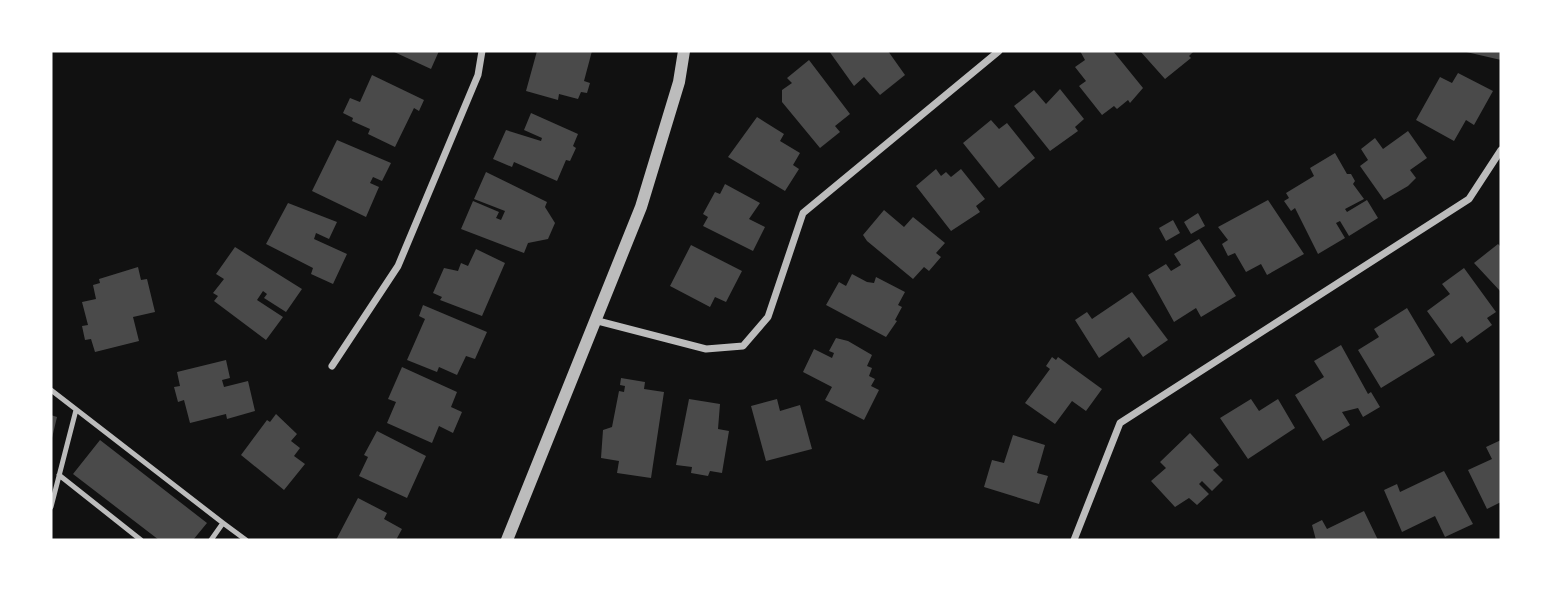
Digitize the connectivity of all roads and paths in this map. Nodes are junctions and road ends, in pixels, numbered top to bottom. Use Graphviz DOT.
graph roads {
  1 [pos="482,51"];
  2 [pos="684,51"];
  3 [pos="999,51"];
  4 [pos="1501,150"];
  5 [pos="594,320"];
  6 [pos="332,366"];
  7 [pos="51,390"];
  8 [pos="76,410"];
  9 [pos="59,475"];
  10 [pos="51,507"];
  11 [pos="223,523"];
  12 [pos="141,540"];
  13 [pos="211,540"];
  14 [pos="246,540"];
  15 [pos="508,540"];
  16 [pos="1074,540"];
  1 -- 6 [label="street"];
  2 -- 5 [label="street"];
  3 -- 5 [label="street"];
  4 -- 16 [label="street"];
  5 -- 15 [label="street"];
  7 -- 8 [label="lane"];
  8 -- 9 [label="lane"];
  8 -- 11 [label="lane"];
  9 -- 10 [label="lane"];
  9 -- 12 [label="lane"];
  11 -- 13 [label="lane"];
  11 -- 14 [label="lane"];
}
